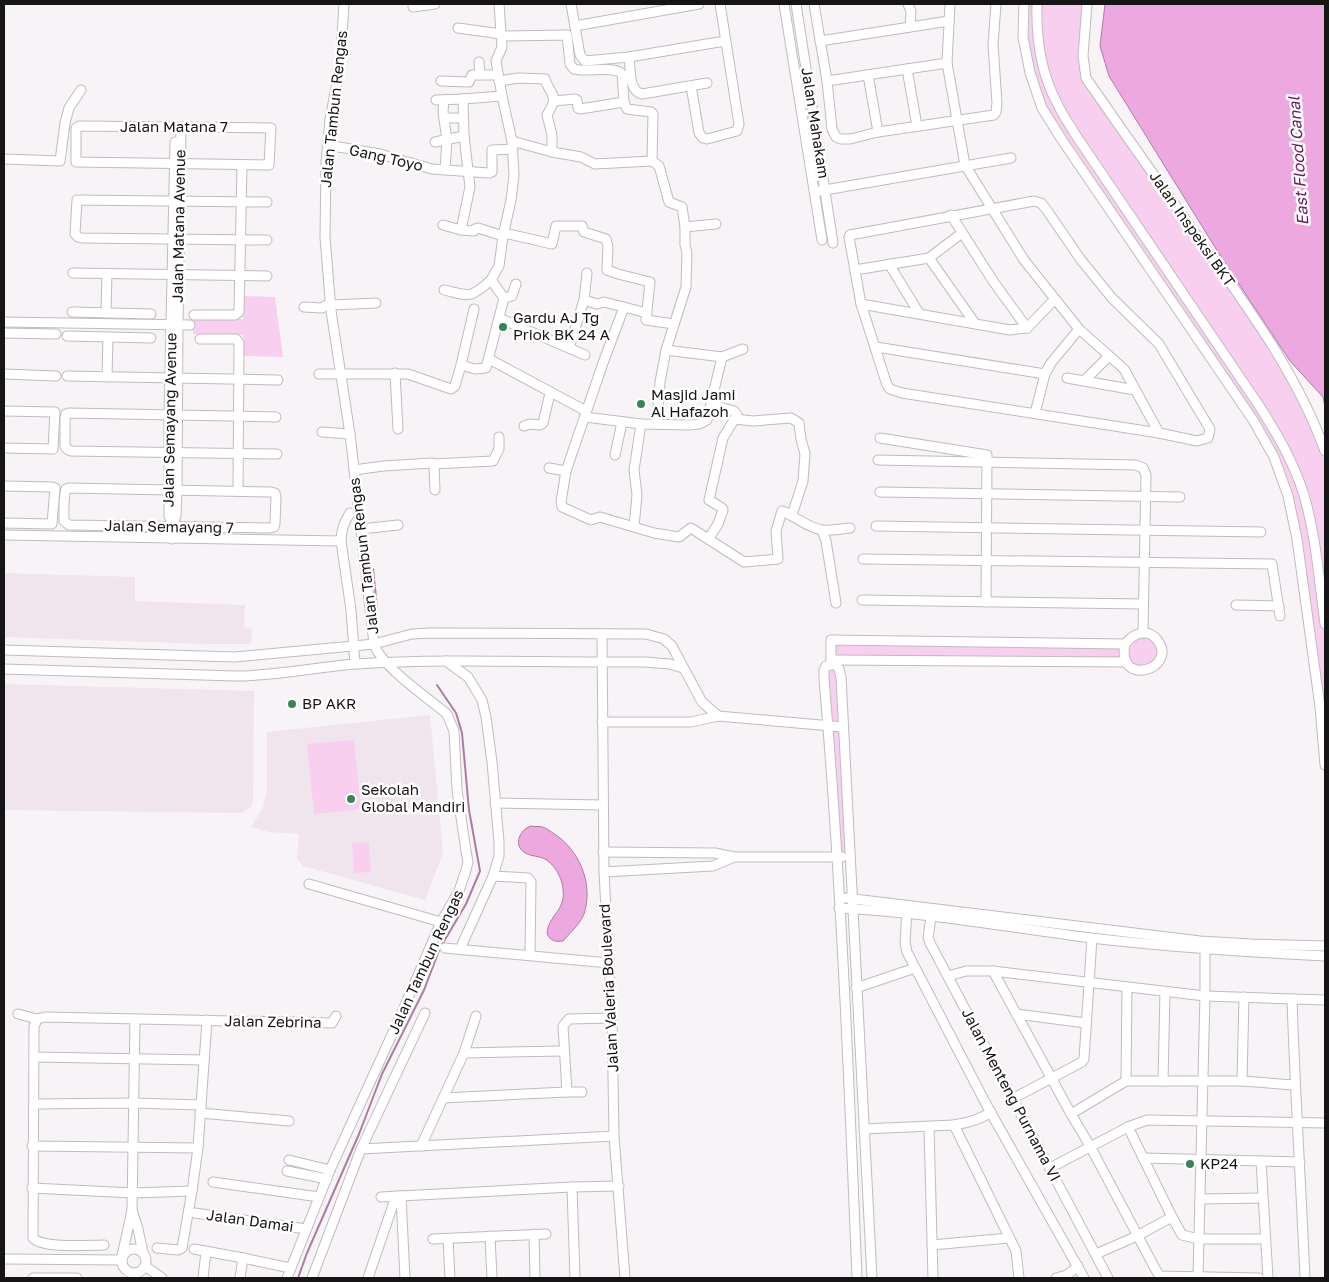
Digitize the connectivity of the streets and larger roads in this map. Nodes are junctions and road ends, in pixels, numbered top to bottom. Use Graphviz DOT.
graph roads {
  1 [pos="344,4"];
  2 [pos="435,4"];
  3 [pos="499,4"];
  4 [pos="571,4"];
  5 [pos="699,4"];
  6 [pos="720,4"];
  7 [pos="784,4"];
  8 [pos="796,4"];
  9 [pos="814,4"];
  10 [pos="908,4"];
  11 [pos="950,4"];
  12 [pos="996,4"];
  13 [pos="1024,4"];
  14 [pos="1037,4"];
  15 [pos="1088,4"];
  16 [pos="413,7"];
  17 [pos="949,21"];
  18 [pos="575,26"];
  19 [pos="910,27"];
  20 [pos="458,28"];
  21 [pos="501,35"];
  22 [pos="725,41"];
  23 [pos="820,41"];
  24 [pos="629,57"];
  25 [pos="479,62"];
  26 [pos="948,63"];
  27 [pos="907,69"];
  28 [pos="480,75"];
  29 [pos="868,75"];
  30 [pos="499,78"];
  31 [pos="441,82"];
  32 [pos="826,82"];
  33 [pos="707,83"];
  34 [pos="691,86"];
  35 [pos="81,90"];
  36 [pos="502,96"];
  37 [pos="463,100"];
  38 [pos="554,101"];
  39 [pos="624,102"];
  40 [pos="444,118"];
  41 [pos="463,118"];
  42 [pos="957,119"];
  43 [pos="917,126"];
  44 [pos="178,127"];
  45 [pos="878,132"];
  46 [pos="464,136"];
  47 [pos="447,140"];
  48 [pos="435,142"];
  49 [pos="513,145"];
  50 [pos="333,146"];
  51 [pos="552,152"];
  52 [pos="1011,158"];
  53 [pos="4,159"];
  54 [pos="652,161"];
  55 [pos="177,164"];
  56 [pos="242,165"];
  57 [pos="965,165"];
  58 [pos="445,170"];
  59 [pos="469,172"];
  60 [pos="825,190"];
  61 [pos="815,192"];
  62 [pos="177,201"];
  63 [pos="241,202"];
  64 [pos="267,202"];
  65 [pos="992,208"];
  66 [pos="950,215"];
  67 [pos="716,224"];
  68 [pos="443,225"];
  69 [pos="685,228"];
  70 [pos="461,230"];
  71 [pos="962,233"];
  72 [pos="503,235"];
  73 [pos="176,239"];
  74 [pos="240,240"];
  75 [pos="267,240"];
  76 [pos="822,240"];
  77 [pos="833,243"];
  78 [pos="929,258"];
  79 [pos="889,264"];
  80 [pos="855,270"];
  81 [pos="73,273"];
  82 [pos="587,273"];
  83 [pos="107,274"];
  84 [pos="175,275"];
  85 [pos="240,276"];
  86 [pos="268,276"];
  87 [pos="491,280"];
  88 [pos="516,284"];
  89 [pos="444,290"];
  90 [pos="504,298"];
  91 [pos="1055,299"];
  92 [pos="584,300"];
  93 [pos="376,303"];
  94 [pos="334,304"];
  95 [pos="861,304"];
  96 [pos="304,307"];
  97 [pos="624,308"];
  98 [pos="474,309"];
  99 [pos="72,312"];
  100 [pos="106,313"];
  101 [pos="647,313"];
  102 [pos="919,313"];
  103 [pos="151,314"];
  104 [pos="194,315"];
  105 [pos="499,318"];
  106 [pos="4,322"];
  107 [pos="974,322"];
  108 [pos="674,324"];
  109 [pos="174,325"];
  110 [pos="190,325"];
  111 [pos="1027,328"];
  112 [pos="1079,329"];
  113 [pos="4,333"];
  114 [pos="56,334"];
  115 [pos="67,336"];
  116 [pos="108,337"];
  117 [pos="151,338"];
  118 [pos="200,339"];
  119 [pos="876,347"];
  120 [pos="568,348"];
  121 [pos="743,349"];
  122 [pos="666,350"];
  123 [pos="585,355"];
  124 [pos="1109,356"];
  125 [pos="722,357"];
  126 [pos="488,363"];
  127 [pos="462,365"];
  128 [pos="395,373"];
  129 [pos="4,374"];
  130 [pos="319,374"];
  131 [pos="344,374"];
  132 [pos="1045,374"];
  133 [pos="56,376"];
  134 [pos="67,376"];
  135 [pos="107,377"];
  136 [pos="1068,378"];
  137 [pos="174,379"];
  138 [pos="240,380"];
  139 [pos="278,380"];
  140 [pos="1084,381"];
  141 [pos="1135,390"];
  142 [pos="550,393"];
  143 [pos="712,405"];
  144 [pos="4,411"];
  145 [pos="1035,413"];
  146 [pos="586,414"];
  147 [pos="173,416"];
  148 [pos="239,417"];
  149 [pos="276,418"];
  150 [pos="735,419"];
  151 [pos="622,422"];
  152 [pos="640,424"];
  153 [pos="657,424"];
  154 [pos="524,426"];
  155 [pos="398,429"];
  156 [pos="322,432"];
  157 [pos="1159,433"];
  158 [pos="350,434"];
  159 [pos="500,436"];
  160 [pos="880,438"];
  161 [pos="4,448"];
  162 [pos="1325,451"];
  163 [pos="174,453"];
  164 [pos="238,454"];
  165 [pos="277,454"];
  166 [pos="615,455"];
  167 [pos="878,460"];
  168 [pos="987,462"];
  169 [pos="433,464"];
  170 [pos="549,468"];
  171 [pos="357,469"];
  172 [pos="566,471"];
  173 [pos="4,486"];
  174 [pos="173,490"];
  175 [pos="435,490"];
  176 [pos="238,491"];
  177 [pos="880,492"];
  178 [pos="987,494"];
  179 [pos="1145,497"];
  180 [pos="1180,497"];
  181 [pos="350,513"];
  182 [pos="792,516"];
  183 [pos="4,523"];
  184 [pos="398,525"];
  185 [pos="173,526"];
  186 [pos="876,526"];
  187 [pos="634,527"];
  188 [pos="850,528"];
  189 [pos="987,528"];
  190 [pos="361,529"];
  191 [pos="822,530"];
  192 [pos="1145,530"];
  193 [pos="1261,532"];
  194 [pos="4,535"];
  195 [pos="172,538"];
  196 [pos="709,538"];
  197 [pos="342,541"];
  198 [pos="863,558"];
  199 [pos="986,560"];
  200 [pos="1144,562"];
  201 [pos="862,600"];
  202 [pos="986,602"];
  203 [pos="836,603"];
  204 [pos="1144,604"];
  205 [pos="1236,605"];
  206 [pos="1279,606"];
  207 [pos="1280,616"];
  208 [pos="1325,624"];
  209 [pos="1143,633"];
  210 [pos="602,634"];
  211 [pos="374,644"];
  212 [pos="1125,644"];
  213 [pos="354,646"];
  214 [pos="4,650"];
  215 [pos="446,661"];
  216 [pos="602,662"];
  217 [pos="831,662"];
  218 [pos="1126,662"];
  219 [pos="356,664"];
  220 [pos="388,664"];
  221 [pos="683,668"];
  222 [pos="4,669"];
  223 [pos="718,716"];
  224 [pos="602,722"];
  225 [pos="828,726"];
  226 [pos="843,727"];
  227 [pos="1325,765"];
  228 [pos="495,803"];
  229 [pos="602,805"];
  230 [pos="603,852"];
  231 [pos="734,857"];
  232 [pos="836,857"];
  233 [pos="849,857"];
  234 [pos="604,872"];
  235 [pos="494,876"];
  236 [pos="309,884"];
  237 [pos="838,897"];
  238 [pos="851,898"];
  239 [pos="839,908"];
  240 [pos="852,909"];
  241 [pos="906,910"];
  242 [pos="931,913"];
  243 [pos="441,922"];
  244 [pos="1092,938"];
  245 [pos="1325,946"];
  246 [pos="445,948"];
  247 [pos="460,949"];
  248 [pos="1204,950"];
  249 [pos="530,956"];
  250 [pos="1325,956"];
  251 [pos="609,963"];
  252 [pos="915,968"];
  253 [pos="993,971"];
  254 [pos="948,976"];
  255 [pos="1088,982"];
  256 [pos="1127,987"];
  257 [pos="856,988"];
  258 [pos="1166,992"];
  259 [pos="1205,996"];
  260 [pos="1244,997"];
  261 [pos="1292,999"];
  262 [pos="1325,1000"];
  263 [pos="425,1013"];
  264 [pos="18,1014"];
  265 [pos="1016,1014"];
  266 [pos="336,1016"];
  267 [pos="476,1016"];
  268 [pos="612,1018"];
  269 [pos="37,1019"];
  270 [pos="135,1020"];
  271 [pos="207,1020"];
  272 [pos="1086,1023"];
  273 [pos="564,1051"];
  274 [pos="464,1053"];
  275 [pos="35,1057"];
  276 [pos="135,1059"];
  277 [pos="204,1060"];
  278 [pos="1051,1078"];
  279 [pos="1126,1081"];
  280 [pos="1163,1081"];
  281 [pos="1203,1081"];
  282 [pos="1242,1081"];
  283 [pos="1294,1085"];
  284 [pos="567,1092"];
  285 [pos="582,1092"];
  286 [pos="442,1098"];
  287 [pos="1012,1099"];
  288 [pos="134,1103"];
  289 [pos="34,1104"];
  290 [pos="201,1109"];
  291 [pos="991,1112"];
  292 [pos="1071,1114"];
  293 [pos="1202,1120"];
  294 [pos="289,1121"];
  295 [pos="850,1122"];
  296 [pos="1296,1122"];
  297 [pos="1325,1123"];
  298 [pos="864,1125"];
  299 [pos="954,1125"];
  300 [pos="928,1127"];
  301 [pos="1128,1127"];
  302 [pos="614,1136"];
  303 [pos="32,1146"];
  304 [pos="421,1146"];
  305 [pos="1090,1146"];
  306 [pos="133,1148"];
  307 [pos="198,1148"];
  308 [pos="361,1150"];
  309 [pos="1143,1158"];
  310 [pos="289,1160"];
  311 [pos="1201,1160"];
  312 [pos="1261,1161"];
  313 [pos="1300,1162"];
  314 [pos="1050,1168"];
  315 [pos="330,1170"];
  316 [pos="287,1171"];
  317 [pos="327,1179"];
  318 [pos="213,1182"];
  319 [pos="619,1186"];
  320 [pos="572,1187"];
  321 [pos="32,1188"];
  322 [pos="192,1192"];
  323 [pos="133,1194"];
  324 [pos="398,1196"];
  325 [pos="319,1197"];
  326 [pos="381,1197"];
  327 [pos="1262,1198"];
  328 [pos="1201,1199"];
  329 [pos="132,1210"];
  330 [pos="195,1213"];
  331 [pos="1172,1217"];
  332 [pos="306,1229"];
  333 [pos="534,1234"];
  334 [pos="546,1234"];
  335 [pos="490,1236"];
  336 [pos="1136,1236"];
  337 [pos="1009,1238"];
  338 [pos="433,1239"];
  339 [pos="448,1239"];
  340 [pos="1199,1239"];
  341 [pos="1265,1239"];
  342 [pos="104,1245"];
  343 [pos="932,1245"];
  344 [pos="157,1248"];
  345 [pos="194,1249"];
  346 [pos="206,1252"];
  347 [pos="143,1253"];
  348 [pos="1096,1254"];
  349 [pos="243,1258"];
  350 [pos="4,1259"];
  351 [pos="123,1266"];
  352 [pos="1078,1266"];
  353 [pos="290,1268"];
  354 [pos="142,1271"];
  355 [pos="1198,1276"];
  356 [pos="34,1278"];
  357 [pos="77,1278"];
  358 [pos="162,1278"];
  359 [pos="203,1278"];
  360 [pos="240,1278"];
  361 [pos="287,1278"];
  362 [pos="312,1278"];
  363 [pos="368,1278"];
  364 [pos="405,1278"];
  365 [pos="450,1278"];
  366 [pos="492,1278"];
  367 [pos="535,1278"];
  368 [pos="575,1278"];
  369 [pos="624,1278"];
  370 [pos="857,1278"];
  371 [pos="872,1278"];
  372 [pos="933,1278"];
  373 [pos="1019,1278"];
  374 [pos="1056,1278"];
  375 [pos="1084,1278"];
  376 [pos="1108,1278"];
  377 [pos="1259,1278"];
  378 [pos="1268,1278"];
  379 [pos="1305,1278"];
  1 -- 50 [label="street, Jalan Tambun Rengas"];
  2 -- 16 [label="street"];
  3 -- 21 [label="street"];
  4 -- 18 [label="street"];
  5 -- 18 [label="street"];
  6 -- 22 [label="street"];
  7 -- 61 [label="street, Jalan Mahakam"];
  8 -- 60 [label="street, Jalan Mahakam"];
  9 -- 23 [label="street"];
  10 -- 19 [label="street"];
  11 -- 17 [label="street"];
  12 -- 42 [label="street"];
  13 -- 227 [label="street"];
  14 -- 208 [label="street"];
  15 -- 162 [label="street, Jalan Inspeksi BKT"];
  17 -- 19 [label="street"];
  17 -- 26 [label="street"];
  18 -- 24 [label="street"];
  19 -- 23 [label="street"];
  20 -- 21 [label="street"];
  21 -- 30 [label="street"];
  21 -- 39 [label="street"];
  22 -- 24 [label="street"];
  22 -- 34 [label="street"];
  23 -- 32 [label="street"];
  24 -- 34 [label="street"];
  25 -- 28 [label="street"];
  26 -- 27 [label="street"];
  26 -- 42 [label="street"];
  27 -- 29 [label="street"];
  27 -- 43 [label="street"];
  28 -- 30 [label="street"];
  28 -- 31 [label="street"];
  29 -- 32 [label="street"];
  29 -- 45 [label="street"];
  30 -- 36 [label="street"];
  30 -- 38 [label="street"];
  32 -- 45 [label="street"];
  33 -- 34 [label="street"];
  35 -- 53 [label="street"];
  36 -- 37 [label="street"];
  36 -- 49 [label="street"];
  37 -- 40 [label="street"];
  37 -- 41 [label="street"];
  38 -- 39 [label="street"];
  38 -- 51 [label="street"];
  39 -- 54 [label="street"];
  40 -- 41 [label="street"];
  40 -- 47 [label="street"];
  41 -- 46 [label="street"];
  42 -- 43 [label="street"];
  42 -- 57 [label="street"];
  43 -- 45 [label="street"];
  44 -- 55 [label="street, Jalan Matana Avenue"];
  44 -- 55 [label="street, Jalan Matana 7"];
  44 -- 56 [label="street, Jalan Matana 7"];
  46 -- 47 [label="street"];
  46 -- 59 [label="street"];
  47 -- 48 [label="street"];
  47 -- 58 [label="street"];
  49 -- 51 [label="street"];
  49 -- 59 [label="street, Gang Toyo"];
  49 -- 72 [label="street"];
  50 -- 58 [label="street, Gang Toyo"];
  50 -- 94 [label="street, Jalan Tambun Rengas"];
  51 -- 54 [label="street"];
  52 -- 57 [label="street"];
  54 -- 69 [label="street"];
  55 -- 56 [label="street"];
  55 -- 62 [label="street, Jalan Matana Avenue"];
  56 -- 63 [label="street"];
  57 -- 60 [label="street"];
  57 -- 65 [label="street"];
  58 -- 59 [label="street, Gang Toyo"];
  59 -- 70 [label="street"];
  60 -- 61 [label="street"];
  60 -- 77 [label="street, Jalan Mahakam"];
  61 -- 76 [label="street, Jalan Mahakam"];
  62 -- 63 [label="street"];
  62 -- 73 [label="street, Jalan Matana Avenue"];
  62 -- 73 [label="street"];
  63 -- 64 [label="street"];
  63 -- 74 [label="street"];
  65 -- 66 [label="street"];
  65 -- 91 [label="street"];
  65 -- 157 [label="street"];
  66 -- 71 [label="street"];
  66 -- 80 [label="street"];
  67 -- 69 [label="street"];
  68 -- 70 [label="street"];
  69 -- 108 [label="street"];
  70 -- 72 [label="street"];
  71 -- 78 [label="street"];
  71 -- 111 [label="street"];
  72 -- 87 [label="street"];
  72 -- 101 [label="street"];
  73 -- 74 [label="street"];
  73 -- 84 [label="street, Jalan Matana Avenue"];
  74 -- 75 [label="street"];
  74 -- 85 [label="street"];
  78 -- 79 [label="street"];
  78 -- 107 [label="street"];
  79 -- 80 [label="street"];
  79 -- 102 [label="street"];
  80 -- 95 [label="street"];
  81 -- 83 [label="street"];
  82 -- 92 [label="street"];
  83 -- 84 [label="street"];
  83 -- 100 [label="street"];
  84 -- 85 [label="street"];
  84 -- 109 [label="street, Jalan Matana Avenue"];
  85 -- 86 [label="street"];
  85 -- 104 [label="street"];
  87 -- 89 [label="street"];
  87 -- 90 [label="street"];
  88 -- 90 [label="street"];
  90 -- 105 [label="street"];
  91 -- 111 [label="street"];
  91 -- 112 [label="street"];
  92 -- 97 [label="street"];
  92 -- 120 [label="street"];
  93 -- 94 [label="street"];
  94 -- 96 [label="street"];
  94 -- 131 [label="street, Jalan Tambun Rengas"];
  95 -- 102 [label="street"];
  95 -- 119 [label="street"];
  97 -- 101 [label="street"];
  97 -- 146 [label="street"];
  98 -- 127 [label="street"];
  99 -- 100 [label="street"];
  100 -- 103 [label="street"];
  101 -- 108 [label="street"];
  102 -- 107 [label="street"];
  105 -- 120 [label="street"];
  105 -- 126 [label="street"];
  106 -- 109 [label="street"];
  107 -- 111 [label="street"];
  108 -- 122 [label="street"];
  109 -- 110 [label="street"];
  109 -- 137 [label="street, Jalan Semayang Avenue"];
  112 -- 124 [label="street"];
  112 -- 132 [label="street"];
  113 -- 114 [label="street"];
  115 -- 116 [label="street"];
  116 -- 117 [label="street"];
  116 -- 135 [label="street"];
  118 -- 138 [label="street"];
  119 -- 132 [label="street"];
  119 -- 145 [label="street"];
  120 -- 123 [label="street"];
  121 -- 125 [label="street"];
  122 -- 125 [label="street"];
  122 -- 153 [label="street"];
  124 -- 140 [label="street"];
  124 -- 141 [label="street"];
  125 -- 143 [label="street"];
  126 -- 127 [label="street"];
  126 -- 142 [label="street"];
  127 -- 128 [label="street"];
  128 -- 131 [label="street"];
  128 -- 155 [label="street"];
  129 -- 133 [label="street"];
  130 -- 131 [label="street"];
  131 -- 158 [label="street, Jalan Tambun Rengas"];
  132 -- 145 [label="street"];
  134 -- 135 [label="street"];
  135 -- 137 [label="street"];
  136 -- 140 [label="street"];
  137 -- 138 [label="street"];
  137 -- 147 [label="street, Jalan Semayang Avenue"];
  138 -- 139 [label="street"];
  138 -- 148 [label="street"];
  140 -- 141 [label="street"];
  141 -- 157 [label="street"];
  142 -- 146 [label="street"];
  142 -- 154 [label="street"];
  143 -- 150 [label="street"];
  143 -- 153 [label="street"];
  144 -- 161 [label="street"];
  145 -- 157 [label="street"];
  146 -- 151 [label="street"];
  146 -- 172 [label="street"];
  147 -- 148 [label="street"];
  147 -- 163 [label="street, Jalan Semayang Avenue"];
  147 -- 163 [label="street"];
  148 -- 149 [label="street"];
  148 -- 164 [label="street"];
  150 -- 182 [label="street"];
  150 -- 196 [label="street"];
  151 -- 152 [label="street"];
  151 -- 166 [label="street"];
  152 -- 153 [label="street"];
  152 -- 187 [label="street"];
  156 -- 158 [label="street"];
  158 -- 171 [label="street, Jalan Tambun Rengas"];
  159 -- 169 [label="street"];
  160 -- 168 [label="street"];
  163 -- 164 [label="street"];
  163 -- 174 [label="street, Jalan Semayang Avenue"];
  164 -- 165 [label="street"];
  164 -- 176 [label="street"];
  167 -- 168 [label="street"];
  168 -- 178 [label="street"];
  168 -- 179 [label="street"];
  169 -- 171 [label="street"];
  169 -- 175 [label="street"];
  170 -- 172 [label="street"];
  171 -- 190 [label="street, Jalan Tambun Rengas"];
  172 -- 187 [label="street"];
  173 -- 183 [label="street"];
  174 -- 176 [label="street"];
  174 -- 185 [label="street, Jalan Semayang Avenue"];
  174 -- 185 [label="street, Jalan Semayang 7"];
  176 -- 185 [label="street, Jalan Semayang 7"];
  177 -- 178 [label="street"];
  178 -- 179 [label="street"];
  178 -- 189 [label="street"];
  179 -- 180 [label="street"];
  179 -- 192 [label="street"];
  181 -- 197 [label="street, Jalan Tambun Rengas"];
  182 -- 191 [label="street"];
  182 -- 196 [label="street"];
  184 -- 190 [label="street"];
  185 -- 195 [label="street, Jalan Semayang Avenue"];
  186 -- 189 [label="street"];
  187 -- 196 [label="street"];
  188 -- 191 [label="street"];
  189 -- 192 [label="street"];
  189 -- 199 [label="street"];
  190 -- 211 [label="street, Jalan Tambun Rengas"];
  191 -- 203 [label="street"];
  192 -- 193 [label="street"];
  192 -- 200 [label="street"];
  194 -- 195 [label="street"];
  195 -- 197 [label="street"];
  197 -- 213 [label="street, Jalan Tambun Rengas"];
  198 -- 199 [label="street"];
  199 -- 200 [label="street"];
  199 -- 202 [label="street"];
  200 -- 204 [label="street"];
  200 -- 206 [label="street"];
  201 -- 202 [label="street"];
  202 -- 204 [label="street"];
  204 -- 209 [label="street"];
  205 -- 206 [label="street"];
  206 -- 207 [label="street"];
  209 -- 212 [label="street"];
  209 -- 218 [label="street"];
  210 -- 211 [label="street"];
  210 -- 216 [label="street, Jalan Valeria Boulevard"];
  210 -- 221 [label="street"];
  211 -- 213 [label="street"];
  211 -- 220 [label="street, Jalan Tambun Rengas"];
  212 -- 217 [label="street"];
  212 -- 218 [label="street"];
  213 -- 214 [label="street"];
  213 -- 219 [label="street, Jalan Tambun Rengas"];
  215 -- 216 [label="street"];
  215 -- 220 [label="street"];
  215 -- 228 [label="street"];
  216 -- 221 [label="street"];
  216 -- 224 [label="street, Jalan Valeria Boulevard"];
  217 -- 218 [label="street"];
  217 -- 225 [label="street"];
  217 -- 226 [label="street"];
  219 -- 220 [label="street"];
  219 -- 222 [label="street"];
  220 -- 243 [label="street, Jalan Tambun Rengas"];
  221 -- 223 [label="street"];
  223 -- 224 [label="street"];
  223 -- 225 [label="street"];
  224 -- 229 [label="street, Jalan Valeria Boulevard"];
  225 -- 226 [label="street"];
  225 -- 232 [label="street"];
  226 -- 233 [label="street"];
  228 -- 229 [label="street"];
  228 -- 235 [label="street"];
  229 -- 230 [label="street, Jalan Valeria Boulevard"];
  230 -- 231 [label="street"];
  230 -- 234 [label="street, Jalan Valeria Boulevard"];
  231 -- 232 [label="street"];
  231 -- 234 [label="street"];
  232 -- 233 [label="street"];
  232 -- 237 [label="street"];
  233 -- 238 [label="street"];
  234 -- 251 [label="street, Jalan Valeria Boulevard"];
  235 -- 247 [label="street"];
  235 -- 249 [label="street"];
  236 -- 243 [label="street"];
  237 -- 238 [label="street"];
  237 -- 239 [label="street"];
  238 -- 240 [label="street"];
  238 -- 241 [label="street"];
  239 -- 240 [label="street"];
  239 -- 295 [label="street"];
  240 -- 241 [label="street"];
  240 -- 257 [label="street"];
  241 -- 242 [label="street"];
  241 -- 252 [label="street, Jalan Menteng Purnama VI"];
  242 -- 244 [label="street"];
  242 -- 245 [label="street"];
  242 -- 254 [label="street, Jalan Menteng Purnama VI"];
  243 -- 315 [label="street, Jalan Tambun Rengas"];
  244 -- 248 [label="street"];
  244 -- 255 [label="street"];
  246 -- 247 [label="street"];
  247 -- 249 [label="street"];
  248 -- 250 [label="street"];
  248 -- 259 [label="street"];
  249 -- 251 [label="street"];
  251 -- 268 [label="street, Jalan Valeria Boulevard"];
  252 -- 257 [label="street"];
  252 -- 291 [label="street, Jalan Menteng Purnama VI"];
  253 -- 254 [label="street"];
  253 -- 255 [label="street"];
  253 -- 265 [label="street"];
  254 -- 287 [label="street, Jalan Menteng Purnama VI"];
  255 -- 256 [label="street"];
  255 -- 272 [label="street"];
  256 -- 258 [label="street"];
  256 -- 279 [label="street"];
  257 -- 298 [label="street"];
  258 -- 259 [label="street"];
  258 -- 280 [label="street"];
  259 -- 260 [label="street"];
  259 -- 281 [label="street"];
  260 -- 261 [label="street"];
  260 -- 282 [label="street"];
  261 -- 262 [label="street"];
  261 -- 283 [label="street"];
  263 -- 308 [label="street"];
  264 -- 269 [label="street, Jalan Zebrina"];
  265 -- 272 [label="street"];
  265 -- 278 [label="street"];
  266 -- 271 [label="street, Jalan Zebrina"];
  267 -- 274 [label="street"];
  268 -- 273 [label="street"];
  268 -- 302 [label="street, Jalan Valeria Boulevard"];
  269 -- 270 [label="street, Jalan Zebrina"];
  269 -- 275 [label="street"];
  270 -- 271 [label="street, Jalan Zebrina"];
  270 -- 276 [label="street"];
  271 -- 277 [label="street, Jalan Zebrina"];
  272 -- 278 [label="street"];
  273 -- 274 [label="street"];
  273 -- 284 [label="street"];
  274 -- 286 [label="street"];
  275 -- 276 [label="street"];
  275 -- 289 [label="street"];
  276 -- 277 [label="street"];
  276 -- 288 [label="street"];
  277 -- 290 [label="street, Jalan Zebrina"];
  278 -- 287 [label="street"];
  278 -- 292 [label="street"];
  279 -- 280 [label="street"];
  279 -- 292 [label="street"];
  280 -- 281 [label="street"];
  281 -- 282 [label="street"];
  281 -- 293 [label="street"];
  282 -- 283 [label="street"];
  283 -- 296 [label="street"];
  284 -- 285 [label="street"];
  284 -- 286 [label="street"];
  286 -- 304 [label="street"];
  287 -- 314 [label="street, Jalan Menteng Purnama VI"];
  288 -- 289 [label="street"];
  288 -- 290 [label="street"];
  288 -- 306 [label="street"];
  289 -- 303 [label="street"];
  290 -- 294 [label="street"];
  290 -- 307 [label="street, Jalan Zebrina"];
  291 -- 299 [label="street"];
  291 -- 352 [label="street, Jalan Menteng Purnama VI"];
  292 -- 305 [label="street"];
  293 -- 296 [label="street"];
  293 -- 301 [label="street"];
  293 -- 311 [label="street"];
  295 -- 298 [label="street"];
  295 -- 370 [label="street"];
  296 -- 297 [label="street"];
  296 -- 313 [label="street"];
  298 -- 300 [label="street"];
  298 -- 371 [label="street"];
  299 -- 300 [label="street"];
  299 -- 337 [label="street"];
  300 -- 343 [label="street"];
  301 -- 305 [label="street"];
  301 -- 309 [label="street"];
  302 -- 304 [label="street"];
  302 -- 319 [label="street, Jalan Valeria Boulevard"];
  303 -- 306 [label="street"];
  303 -- 321 [label="street"];
  304 -- 308 [label="street"];
  305 -- 314 [label="street"];
  305 -- 336 [label="street"];
  306 -- 307 [label="street"];
  306 -- 323 [label="street"];
  307 -- 322 [label="street, Jalan Zebrina"];
  308 -- 362 [label="street"];
  309 -- 311 [label="street"];
  309 -- 331 [label="street"];
  310 -- 315 [label="street"];
  311 -- 312 [label="street"];
  311 -- 328 [label="street"];
  312 -- 313 [label="street"];
  312 -- 327 [label="street"];
  313 -- 379 [label="street"];
  314 -- 348 [label="street, Jalan Menteng Purnama VI"];
  315 -- 317 [label="street, Jalan Tambun Rengas"];
  316 -- 317 [label="street"];
  317 -- 325 [label="street, Jalan Tambun Rengas"];
  318 -- 325 [label="street"];
  319 -- 320 [label="street"];
  319 -- 369 [label="street, Jalan Valeria Boulevard"];
  320 -- 324 [label="street"];
  320 -- 368 [label="street"];
  321 -- 323 [label="street"];
  321 -- 342 [label="street"];
  322 -- 323 [label="street"];
  322 -- 344 [label="street, Jalan Zebrina"];
  323 -- 329 [label="street"];
  324 -- 326 [label="street"];
  324 -- 363 [label="street"];
  324 -- 364 [label="street"];
  325 -- 332 [label="street, Jalan Tambun Rengas"];
  327 -- 328 [label="street"];
  327 -- 341 [label="street"];
  328 -- 340 [label="street"];
  329 -- 347 [label="street"];
  329 -- 351 [label="street"];
  330 -- 332 [label="street, Jalan Damai"];
  331 -- 336 [label="street"];
  331 -- 340 [label="street"];
  332 -- 353 [label="street, Jalan Tambun Rengas"];
  333 -- 334 [label="street"];
  333 -- 335 [label="street"];
  333 -- 367 [label="street"];
  335 -- 339 [label="street"];
  335 -- 366 [label="street"];
  336 -- 348 [label="street"];
  336 -- 355 [label="street"];
  337 -- 343 [label="street"];
  337 -- 373 [label="street"];
  338 -- 339 [label="street"];
  339 -- 365 [label="street"];
  340 -- 341 [label="street"];
  340 -- 355 [label="street"];
  341 -- 378 [label="street"];
  343 -- 372 [label="street"];
  345 -- 346 [label="street"];
  346 -- 349 [label="street"];
  346 -- 359 [label="street"];
  347 -- 351 [label="street"];
  347 -- 354 [label="street"];
  348 -- 376 [label="street, Jalan Menteng Purnama VI"];
  349 -- 353 [label="street"];
  349 -- 360 [label="street"];
  350 -- 351 [label="street"];
  351 -- 354 [label="street"];
  352 -- 374 [label="street"];
  352 -- 375 [label="street, Jalan Menteng Purnama VI"];
  353 -- 361 [label="street, Jalan Tambun Rengas"];
  354 -- 358 [label="street"];
  355 -- 377 [label="street"];
  356 -- 357 [label="street"];
}
